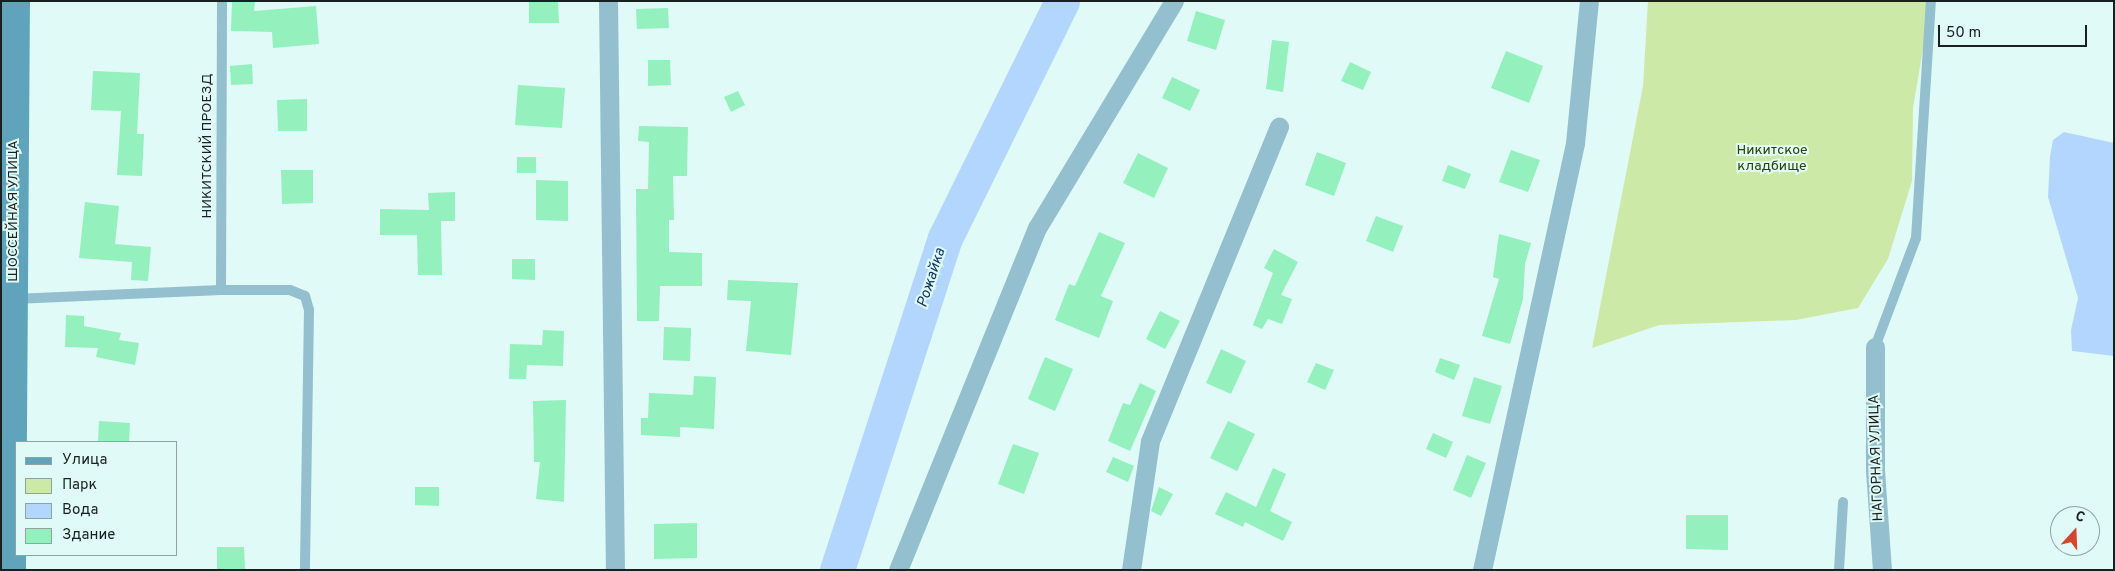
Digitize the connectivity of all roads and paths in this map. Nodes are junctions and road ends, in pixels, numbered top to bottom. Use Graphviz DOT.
graph roads {
  1 [pos="16,1"];
  2 [pos="222,1"];
  3 [pos="608,1"];
  4 [pos="1174,1"];
  5 [pos="1589,1"];
  6 [pos="1931,1"];
  7 [pos="1279,126"];
  8 [pos="221,290"];
  9 [pos="14,299"];
  10 [pos="1875,347"];
  11 [pos="1843,502"];
  12 [pos="12,570"];
  13 [pos="305,570"];
  14 [pos="615,570"];
  15 [pos="898,570"];
  16 [pos="1131,570"];
  17 [pos="1482,570"];
  18 [pos="1839,570"];
  19 [pos="1882,570"];
  1 -- 9 [label="street, ШОССЕЙНАЯ УЛИЦА"];
  2 -- 8 [label="lane, НИКИТСКИЙ ПРОЕЗД"];
  3 -- 14 [label="street"];
  4 -- 15 [label="street"];
  5 -- 17 [label="street"];
  6 -- 10 [label="lane"];
  7 -- 16 [label="street"];
  8 -- 9 [label="lane"];
  8 -- 13 [label="lane"];
  9 -- 12 [label="street, ШОССЕЙНАЯ УЛИЦА"];
  10 -- 19 [label="street, НАГОРНАЯ УЛИЦА"];
  11 -- 18 [label="lane"];
}
